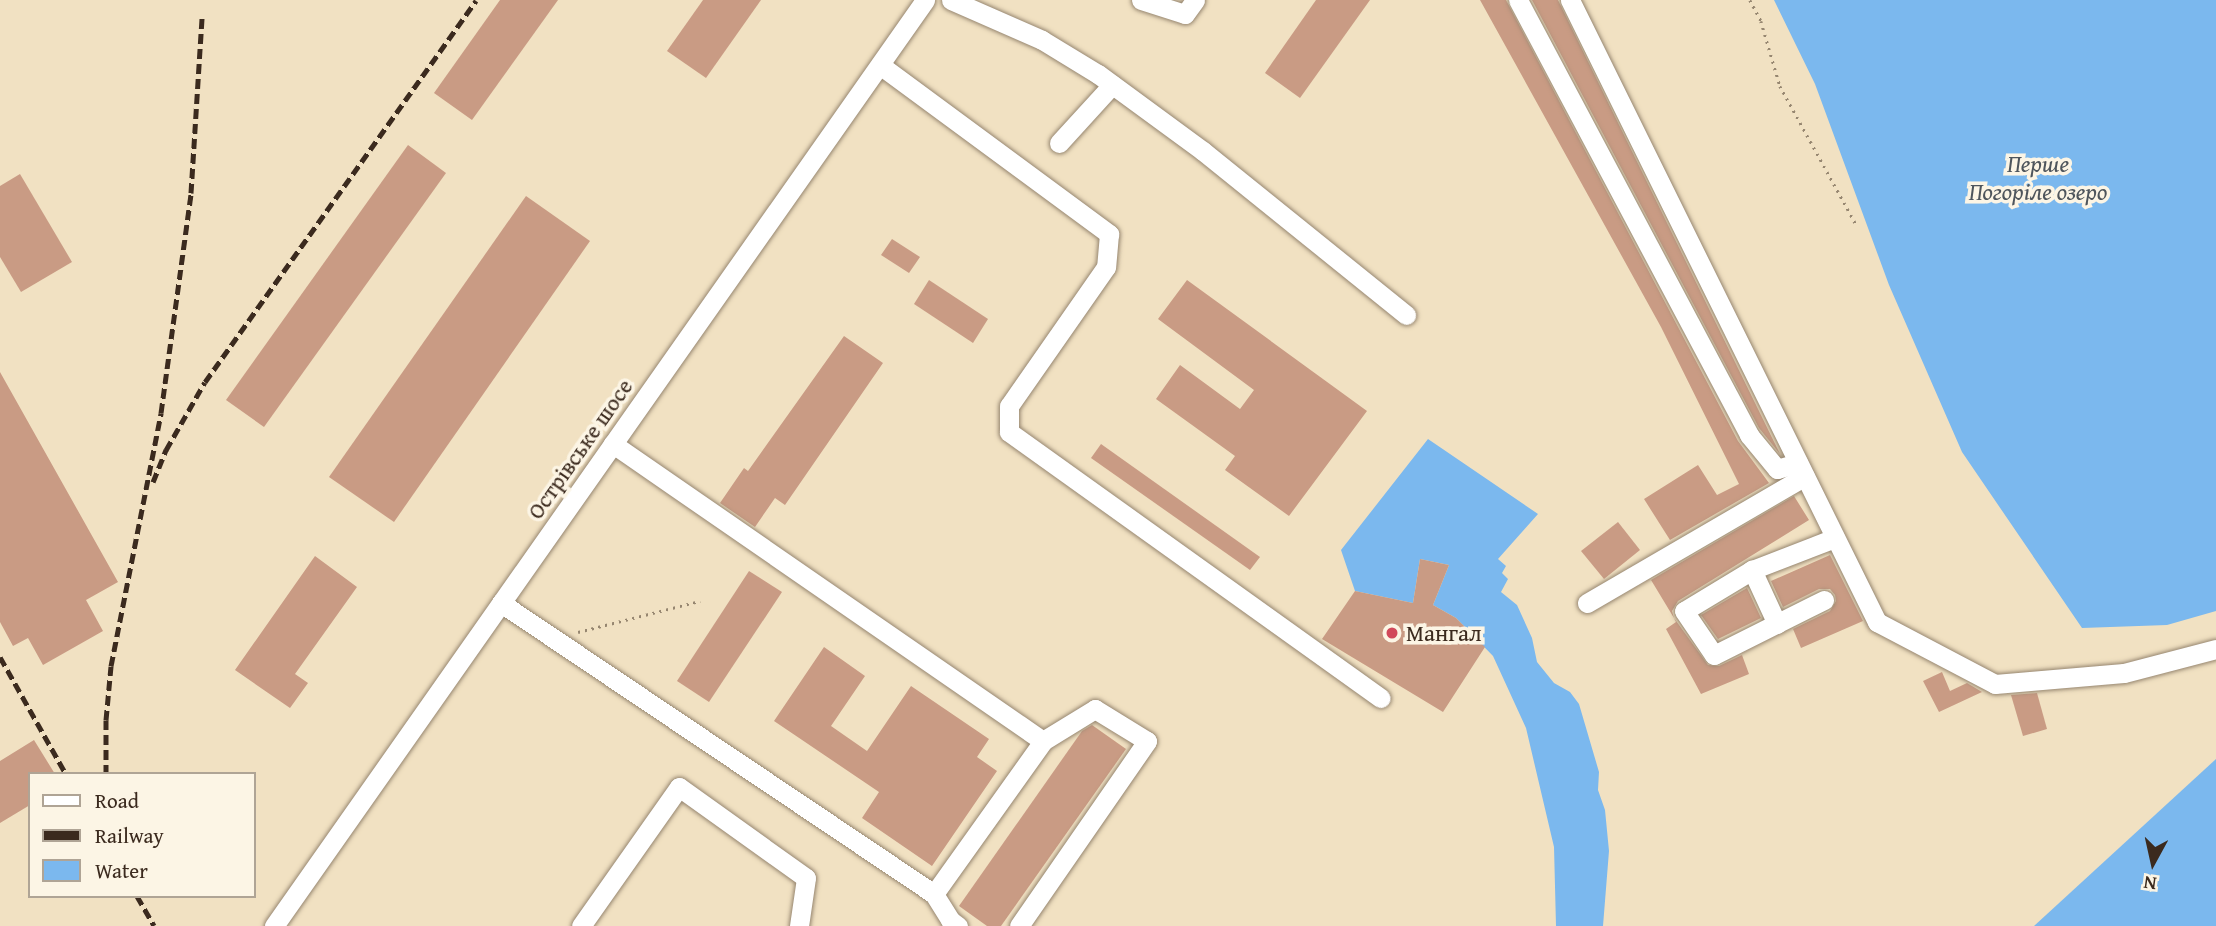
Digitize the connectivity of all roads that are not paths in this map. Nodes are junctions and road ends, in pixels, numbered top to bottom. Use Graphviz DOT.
graph roads {
  1 [pos="925,0"];
  2 [pos="951,0"];
  3 [pos="1141,0"];
  4 [pos="1195,0"];
  5 [pos="1518,0"];
  6 [pos="1570,0"];
  7 [pos="880,65"];
  8 [pos="1112,85"];
  9 [pos="1059,143"];
  10 [pos="1406,315"];
  11 [pos="613,444"];
  12 [pos="1801,470"];
  13 [pos="1835,538"];
  14 [pos="1752,570"];
  15 [pos="1824,600"];
  16 [pos="501,603"];
  17 [pos="1587,603"];
  18 [pos="1777,624"];
  19 [pos="2216,649"];
  20 [pos="1380,698"];
  21 [pos="1043,741"];
  22 [pos="934,894"];
  23 [pos="274,926"];
  24 [pos="581,926"];
  25 [pos="799,926"];
  26 [pos="958,926"];
  27 [pos="1019,926"];
  1 -- 7 [label="street, Острівське шосе"];
  2 -- 8 [label="street"];
  3 -- 4 [label="street"];
  5 -- 12 [label="street"];
  6 -- 12 [label="street"];
  7 -- 11 [label="street, Острівське шосе"];
  7 -- 20 [label="street"];
  8 -- 9 [label="street"];
  8 -- 10 [label="street"];
  11 -- 16 [label="street, Острівське шосе"];
  11 -- 21 [label="street"];
  12 -- 13 [label="street"];
  12 -- 17 [label="street"];
  13 -- 14 [label="street"];
  13 -- 19 [label="street"];
  14 -- 18 [label="street"];
  14 -- 18 [label="street"];
  15 -- 18 [label="street"];
  16 -- 22 [label="street"];
  16 -- 23 [label="street, Острівське шосе"];
  21 -- 22 [label="street"];
  21 -- 27 [label="street"];
  22 -- 26 [label="street"];
  24 -- 25 [label="street"];
}
